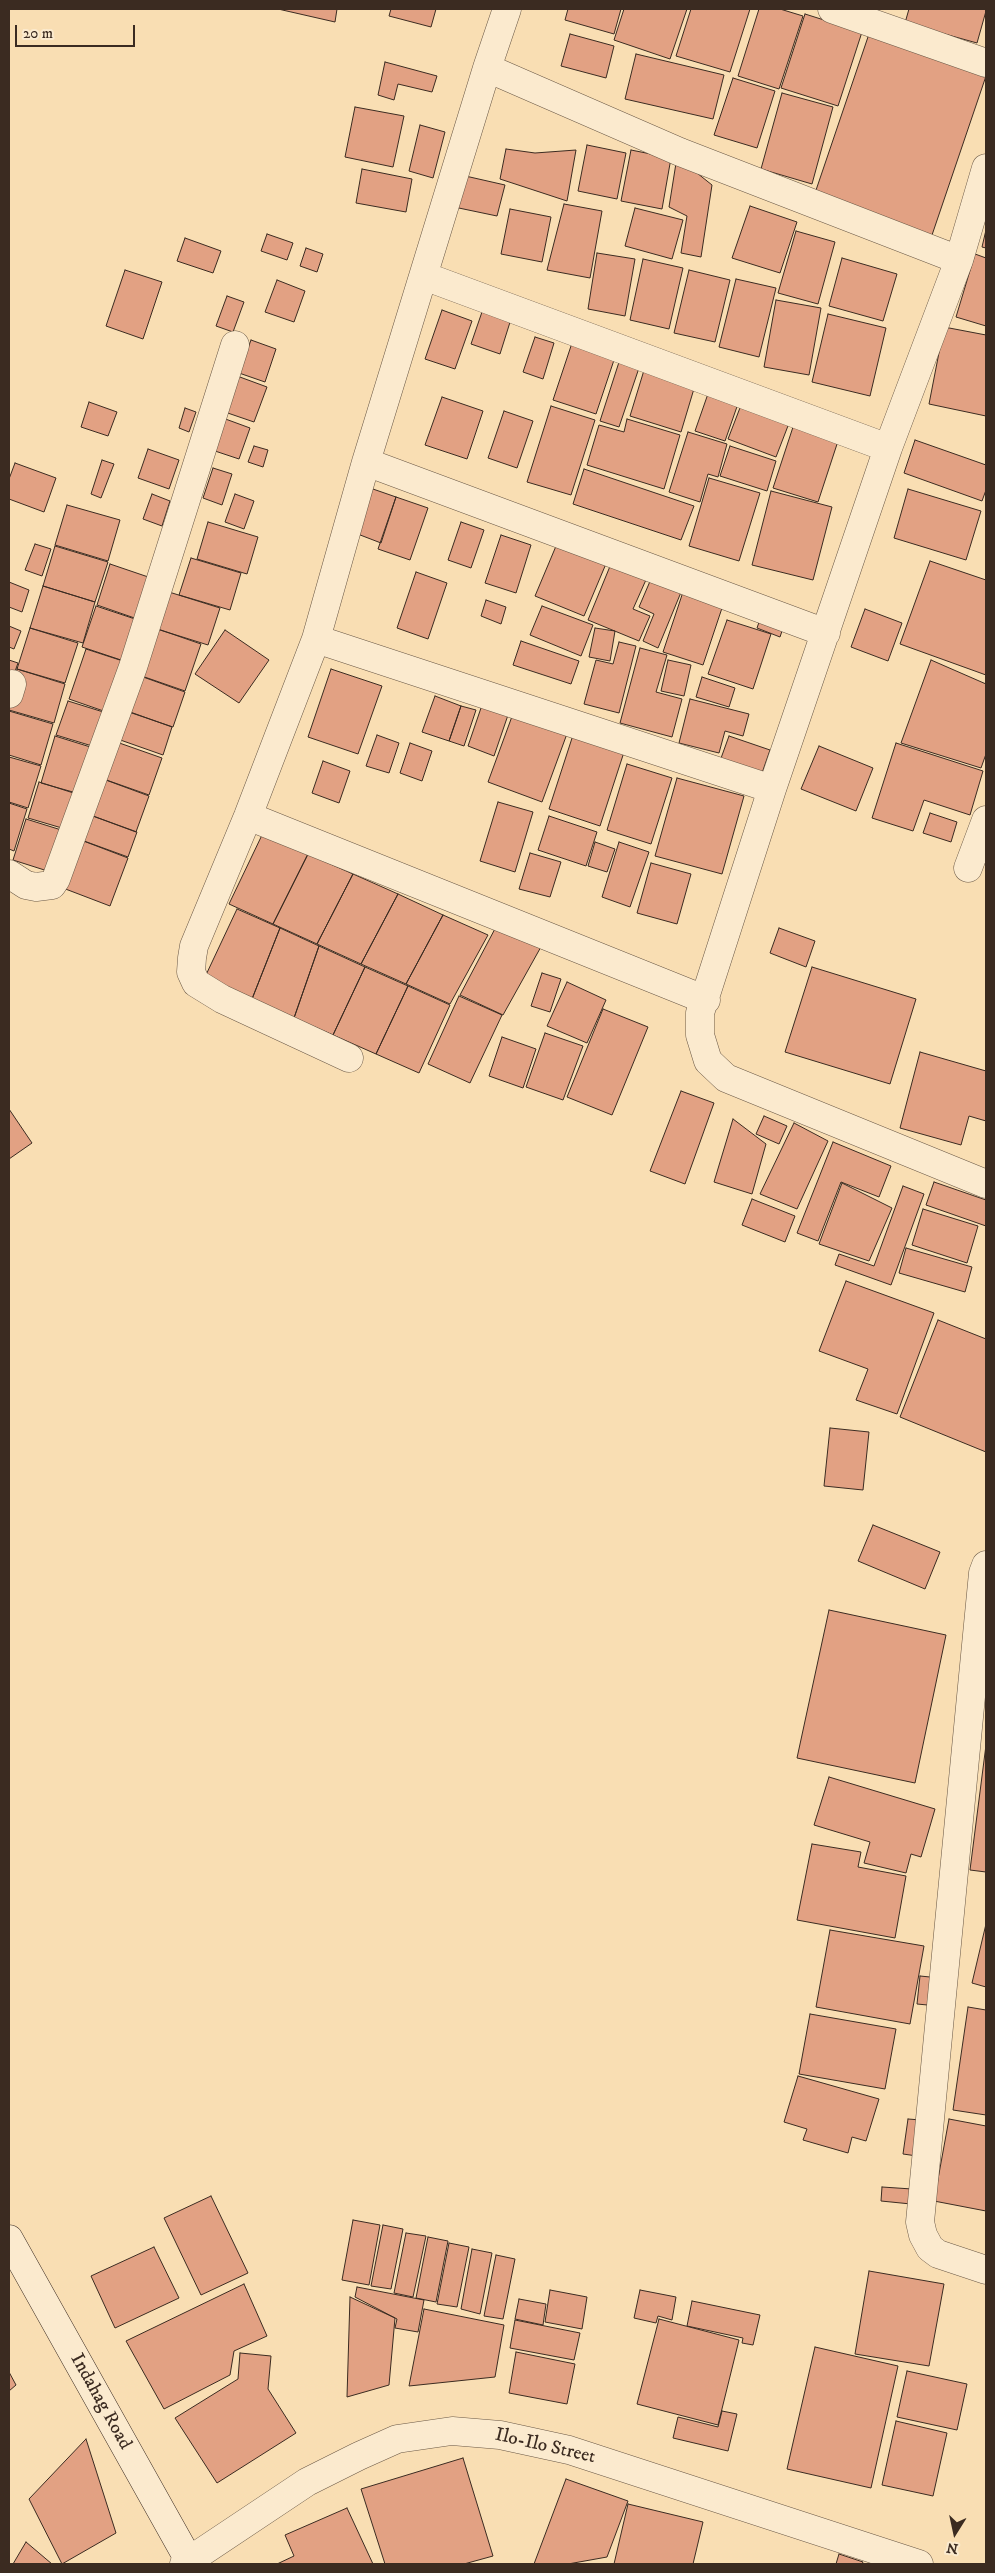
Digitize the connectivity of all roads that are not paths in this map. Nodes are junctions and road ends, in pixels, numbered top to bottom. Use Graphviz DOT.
graph roads {
  1 [pos="507,9"];
  2 [pos="832,9"];
  3 [pos="986,63"];
  4 [pos="487,68"];
  5 [pos="986,168"];
  6 [pos="960,260"];
  7 [pos="424,276"];
  8 [pos="235,345"];
  9 [pos="888,448"];
  10 [pos="366,462"];
  11 [pos="826,632"];
  12 [pos="316,639"];
  13 [pos="772,789"];
  14 [pos="248,816"];
  15 [pos="986,820"];
  16 [pos="968,868"];
  17 [pos="9,874"];
  18 [pos="706,1000"];
  19 [pos="349,1058"];
  20 [pos="986,1184"];
  21 [pos="986,1565"];
  22 [pos="9,2239"];
  23 [pos="986,2270"];
  24 [pos="188,2563"];
  25 [pos="919,2564"];
  1 -- 4 [label="street"];
  2 -- 3 [label="street"];
  4 -- 6 [label="street"];
  4 -- 7 [label="street"];
  5 -- 6 [label="street"];
  6 -- 9 [label="street"];
  7 -- 9 [label="street"];
  7 -- 10 [label="street"];
  8 -- 17 [label="street"];
  9 -- 11 [label="street"];
  10 -- 11 [label="street"];
  10 -- 12 [label="street"];
  11 -- 13 [label="street"];
  12 -- 13 [label="street"];
  12 -- 14 [label="street"];
  13 -- 18 [label="street"];
  14 -- 18 [label="street"];
  14 -- 19 [label="street"];
  15 -- 16 [label="street"];
  18 -- 20 [label="street"];
  21 -- 23 [label="street"];
  22 -- 24 [label="street, Indahag Road"];
  24 -- 25 [label="street, Ilo-Ilo Street"];
}
